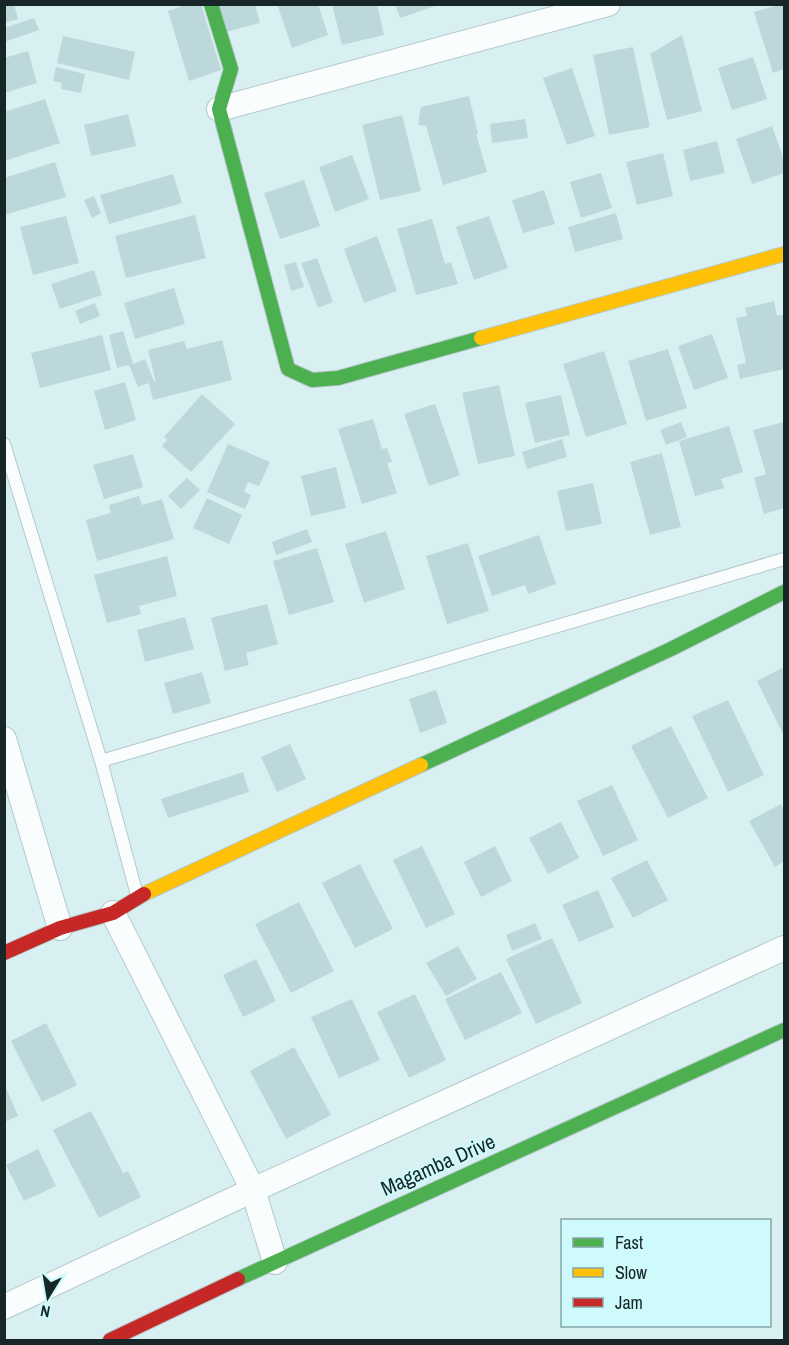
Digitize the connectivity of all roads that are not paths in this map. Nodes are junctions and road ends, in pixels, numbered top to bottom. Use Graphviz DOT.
graph roads {
  1 [pos="211,4"];
  2 [pos="608,4"];
  3 [pos="219,109"];
  4 [pos="784,254"];
  5 [pos="4,444"];
  6 [pos="784,560"];
  7 [pos="784,592"];
  8 [pos="4,739"];
  9 [pos="101,761"];
  10 [pos="138,897"];
  11 [pos="113,913"];
  12 [pos="60,928"];
  13 [pos="784,948"];
  14 [pos="4,953"];
  15 [pos="784,1030"];
  16 [pos="253,1190"];
  17 [pos="275,1262"];
  18 [pos="4,1307"];
  19 [pos="110,1341"];
  1 -- 3 [label="street"];
  2 -- 3 [label="street"];
  3 -- 4 [label="street"];
  5 -- 9 [label="lane"];
  6 -- 9 [label="lane"];
  7 -- 10 [label="street"];
  8 -- 12 [label="street"];
  9 -- 10 [label="lane"];
  10 -- 11 [label="street"];
  11 -- 12 [label="street"];
  11 -- 16 [label="street"];
  12 -- 14 [label="street"];
  13 -- 16 [label="street"];
  15 -- 17 [label="street, Magamba Drive"];
  16 -- 17 [label="street"];
  16 -- 18 [label="street"];
  17 -- 19 [label="street, Magamba Drive"];
}
